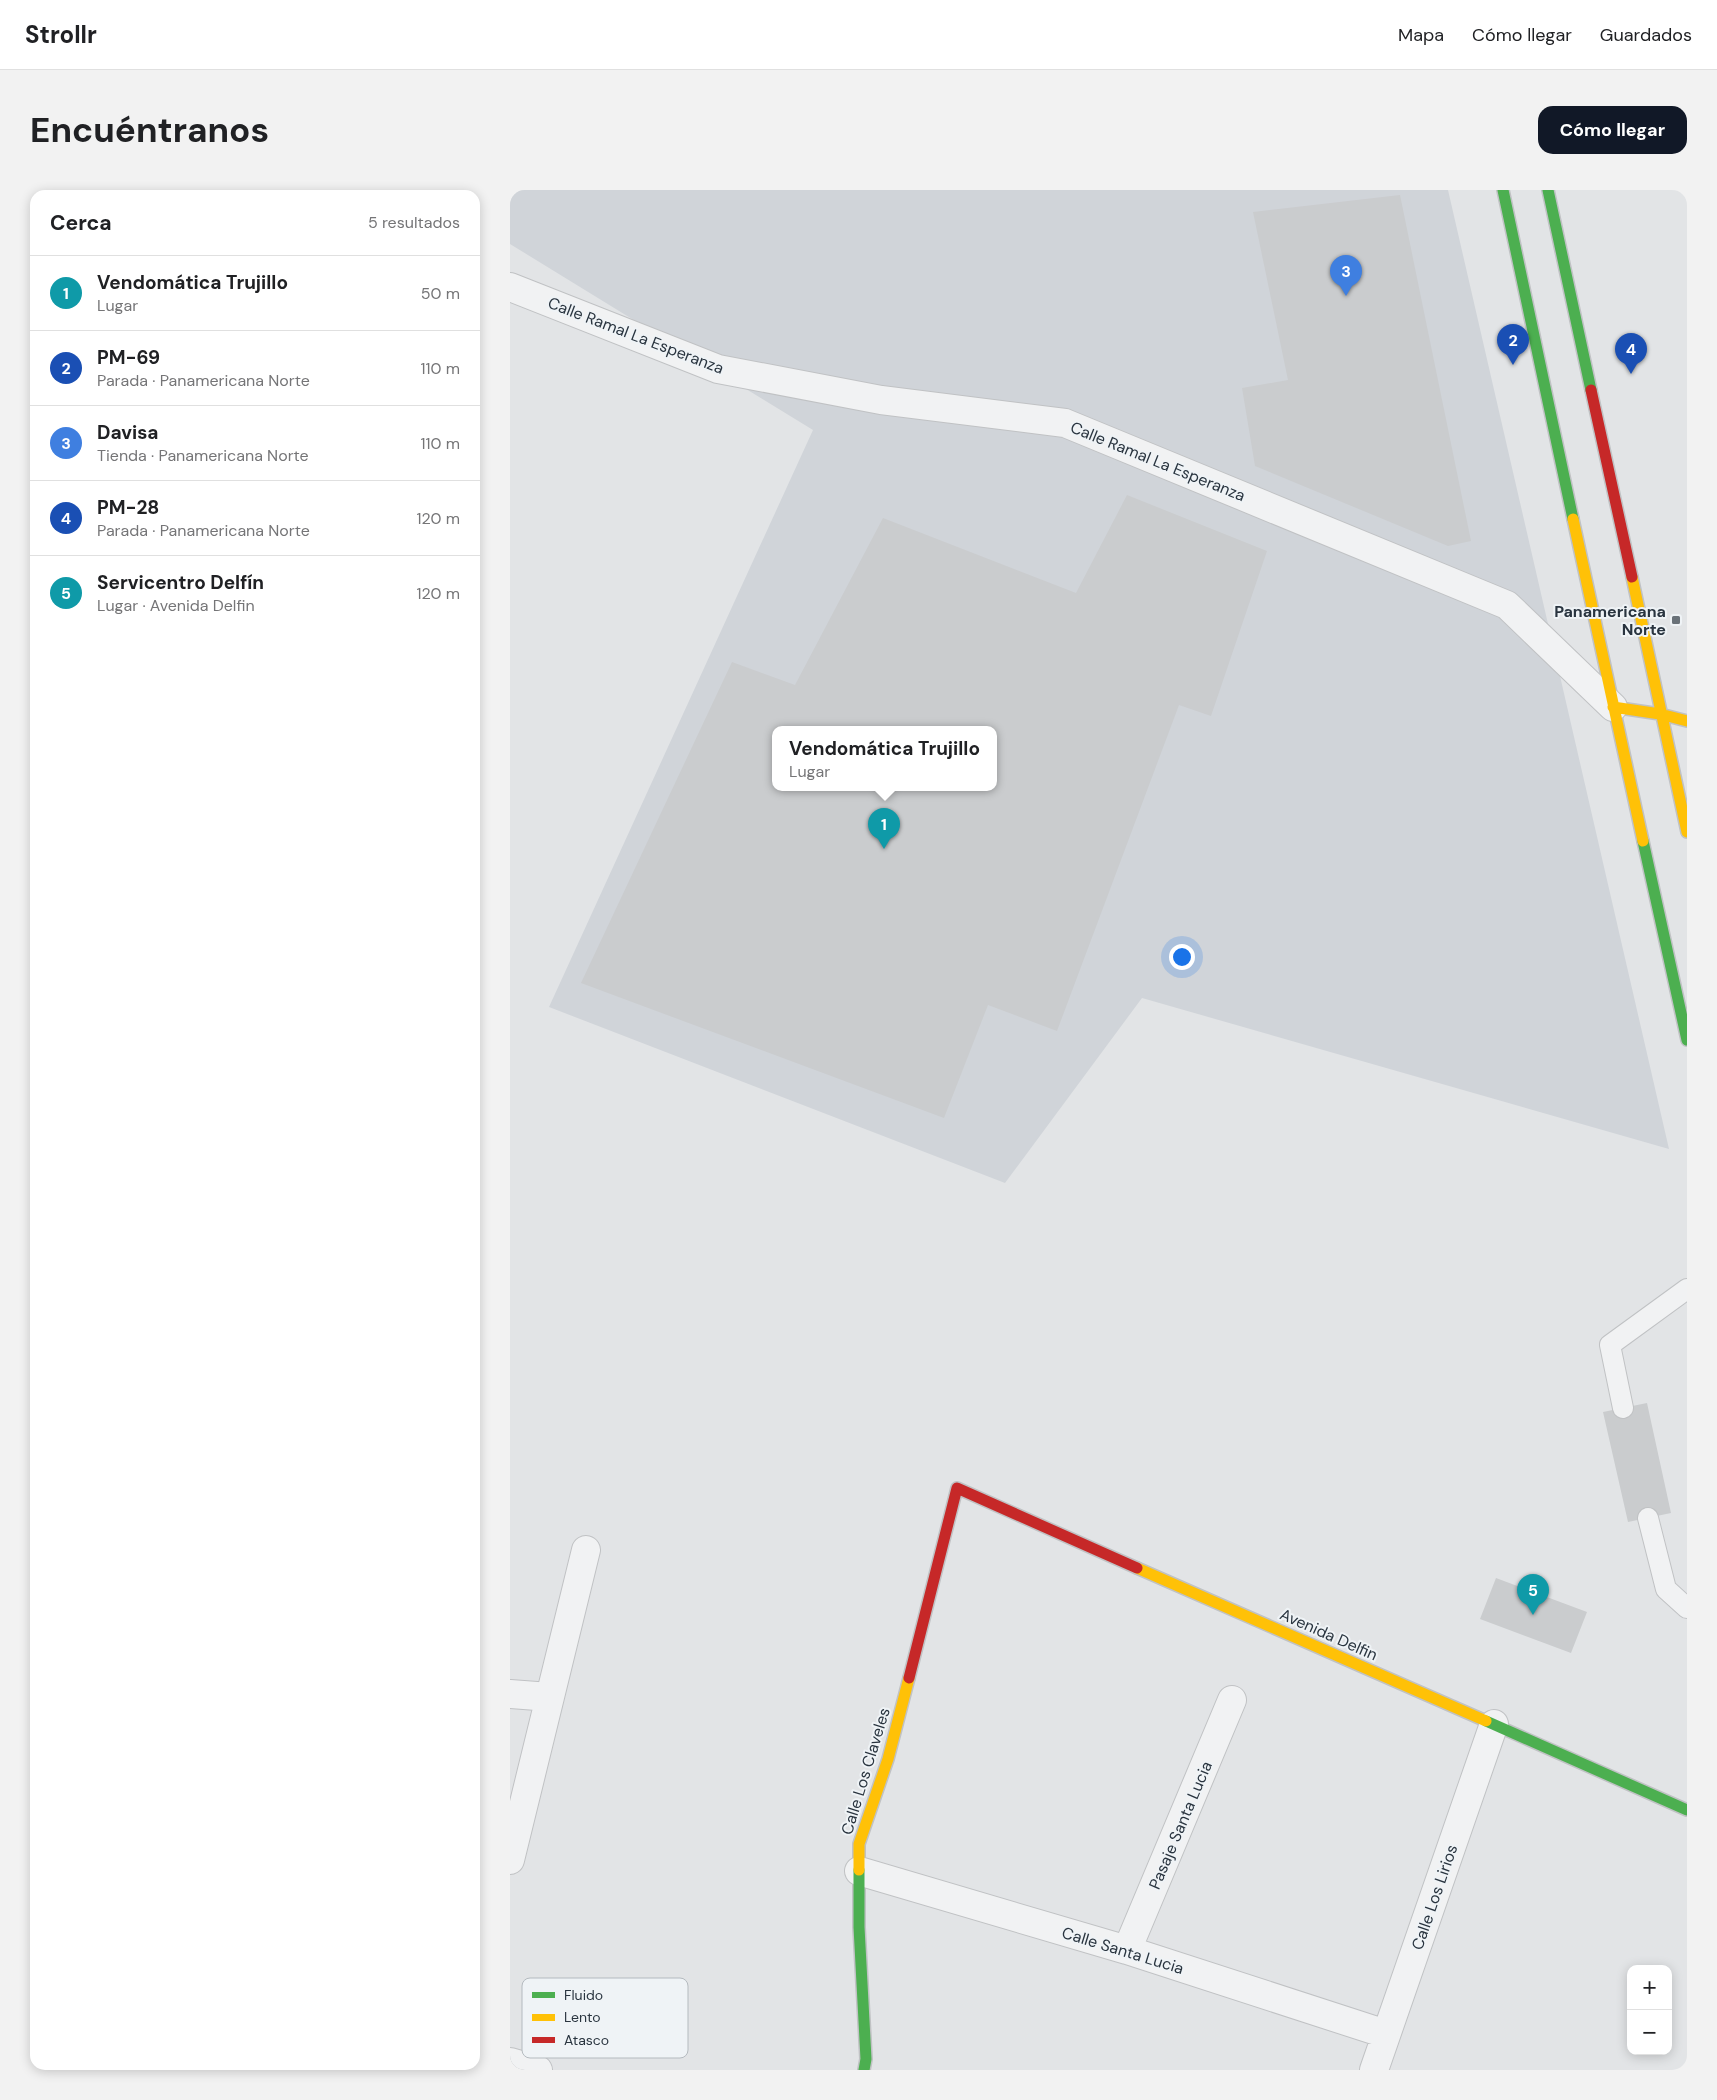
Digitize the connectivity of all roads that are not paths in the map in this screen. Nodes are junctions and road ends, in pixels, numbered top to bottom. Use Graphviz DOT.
graph roads {
  1 [pos="1503,190"];
  2 [pos="1548,190"];
  3 [pos="510,287"];
  4 [pos="1613,707"];
  5 [pos="1660,714"];
  6 [pos="1687,721"];
  7 [pos="1687,832"];
  8 [pos="1687,1040"];
  9 [pos="1687,1289"];
  10 [pos="1623,1408"];
  11 [pos="957,1488"];
  12 [pos="1648,1518"];
  13 [pos="586,1550"];
  14 [pos="1687,1608"];
  15 [pos="510,1694"];
  16 [pos="550,1697"];
  17 [pos="1232,1700"];
  18 [pos="1494,1724"];
  19 [pos="1687,1810"];
  20 [pos="510,1860"];
  21 [pos="859,1871"];
  22 [pos="1127,1950"];
  23 [pos="1386,2034"];
  24 [pos="510,2062"];
  25 [pos="538,2070"];
  26 [pos="864,2070"];
  27 [pos="1374,2070"];
  1 -- 4 [label="main road"];
  2 -- 5 [label="main road"];
  3 -- 4 [label="street, Calle Ramal La Esperanza"];
  4 -- 5 [label="main road"];
  4 -- 8 [label="main road"];
  5 -- 6 [label="main road"];
  5 -- 7 [label="main road"];
  9 -- 10 [label="lane"];
  11 -- 18 [label="main road, Avenida Delfin"];
  11 -- 21 [label="main road, Calle Los Claveles"];
  12 -- 14 [label="lane"];
  13 -- 16 [label="street"];
  15 -- 16 [label="street"];
  16 -- 20 [label="street"];
  17 -- 22 [label="street, Pasaje Santa Lucia"];
  18 -- 19 [label="main road, Avenida Delfin"];
  18 -- 23 [label="street, Calle Los Lirios"];
  21 -- 22 [label="street, Calle Santa Lucia"];
  21 -- 26 [label="main road, Calle Los Claveles"];
  22 -- 23 [label="street, Calle Santa Lucia"];
  23 -- 27 [label="street, Calle Los Lirios"];
  24 -- 25 [label="street"];
}
